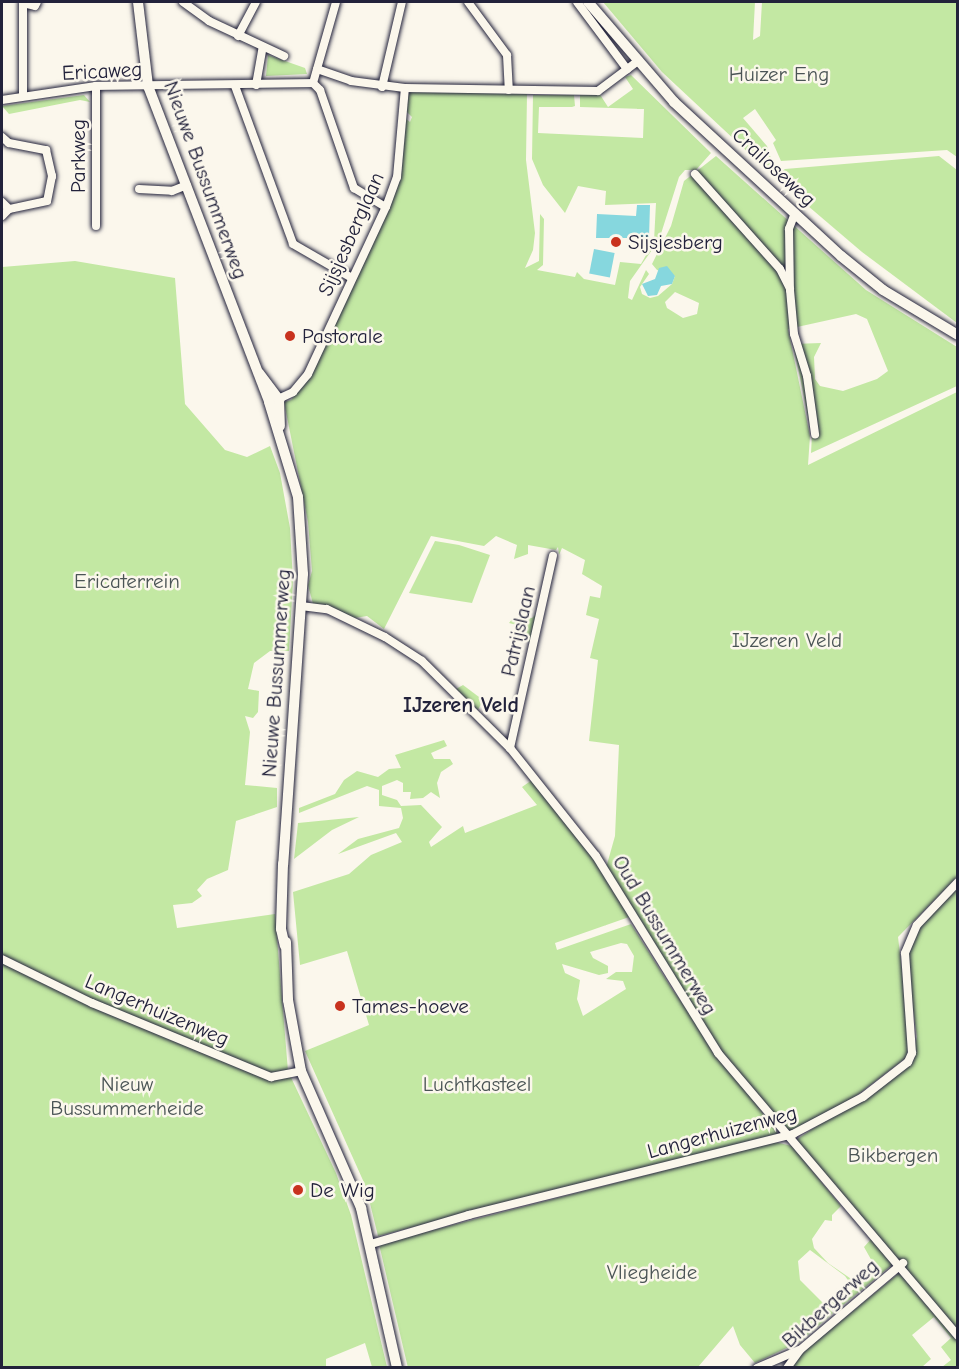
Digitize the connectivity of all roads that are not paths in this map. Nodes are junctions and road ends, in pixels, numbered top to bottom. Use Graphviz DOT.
graph roads {
  1 [pos="21,2"];
  2 [pos="37,2"];
  3 [pos="138,2"];
  4 [pos="183,2"];
  5 [pos="256,2"];
  6 [pos="336,2"];
  7 [pos="402,2"];
  8 [pos="468,2"];
  9 [pos="577,2"];
  10 [pos="588,2"];
  11 [pos="238,36"];
  12 [pos="263,47"];
  13 [pos="284,56"];
  14 [pos="638,61"];
  15 [pos="318,69"];
  16 [pos="627,69"];
  17 [pos="313,83"];
  18 [pos="256,85"];
  19 [pos="96,86"];
  20 [pos="148,86"];
  21 [pos="235,86"];
  22 [pos="382,87"];
  23 [pos="405,88"];
  24 [pos="509,90"];
  25 [pos="23,96"];
  26 [pos="2,100"];
  27 [pos="2,138"];
  28 [pos="695,174"];
  29 [pos="187,185"];
  30 [pos="139,189"];
  31 [pos="2,202"];
  32 [pos="386,207"];
  33 [pos="5,213"];
  34 [pos="795,213"];
  35 [pos="96,226"];
  36 [pos="352,278"];
  37 [pos="790,290"];
  38 [pos="957,335"];
  39 [pos="274,401"];
  40 [pos="815,434"];
  41 [pos="553,556"];
  42 [pos="301,606"];
  43 [pos="510,748"];
  44 [pos="957,882"];
  45 [pos="2,959"];
  46 [pos="302,1071"];
  47 [pos="787,1136"];
  48 [pos="371,1244"];
  49 [pos="901,1264"];
  50 [pos="957,1336"];
  51 [pos="800,1350"];
  52 [pos="397,1368"];
  53 [pos="757,1368"];
  54 [pos="787,1368"];
  1 -- 2 [label="street"];
  1 -- 25 [label="street"];
  3 -- 20 [label="main road, Nieuwe Bussummerweg"];
  4 -- 11 [label="street"];
  5 -- 11 [label="street"];
  6 -- 15 [label="street"];
  7 -- 22 [label="street"];
  8 -- 24 [label="street"];
  9 -- 16 [label="street"];
  10 -- 14 [label="main road, Crailoseweg"];
  11 -- 12 [label="street"];
  12 -- 13 [label="street"];
  12 -- 18 [label="street"];
  14 -- 16 [label="street"];
  14 -- 34 [label="main road, Crailoseweg"];
  15 -- 17 [label="street"];
  15 -- 22 [label="street"];
  16 -- 24 [label="street"];
  17 -- 18 [label="street, Ericaweg"];
  17 -- 32 [label="street"];
  18 -- 21 [label="street, Ericaweg"];
  19 -- 20 [label="street, Ericaweg"];
  19 -- 25 [label="street, Ericaweg"];
  19 -- 35 [label="street, Parkweg"];
  20 -- 21 [label="street, Ericaweg"];
  20 -- 29 [label="main road, Nieuwe Bussummerweg"];
  21 -- 36 [label="street"];
  22 -- 23 [label="street"];
  23 -- 24 [label="street"];
  23 -- 32 [label="street, Sijsjesberglaan"];
  25 -- 26 [label="street, Ericaweg"];
  27 -- 33 [label="street"];
  28 -- 37 [label="street"];
  29 -- 30 [label="street"];
  29 -- 39 [label="main road, Nieuwe Bussummerweg"];
  31 -- 33 [label="street"];
  32 -- 36 [label="street, Sijsjesberglaan"];
  34 -- 37 [label="street"];
  34 -- 38 [label="main road, Crailoseweg"];
  36 -- 39 [label="street, Sijsjesberglaan"];
  37 -- 40 [label="street"];
  39 -- 42 [label="main road, Nieuwe Bussummerweg"];
  41 -- 43 [label="street, Patrijslaan"];
  42 -- 43 [label="street, Oud Bussummerweg"];
  42 -- 46 [label="main road, Nieuwe Bussummerweg"];
  43 -- 47 [label="street, Oud Bussummerweg"];
  44 -- 47 [label="street, Langerhuizenweg"];
  45 -- 46 [label="street, Langerhuizenweg"];
  46 -- 48 [label="main road, Nieuwe Bussummerweg"];
  47 -- 48 [label="street, Langerhuizenweg"];
  47 -- 49 [label="street, Oud Bussummerweg"];
  48 -- 52 [label="main road, Nieuwe Bussummerweg"];
  49 -- 50 [label="street, Oud Bussummerweg"];
  49 -- 51 [label="street, Bikbergerweg"];
  51 -- 53 [label="street"];
  51 -- 54 [label="street, Bikbergerweg"];
}
